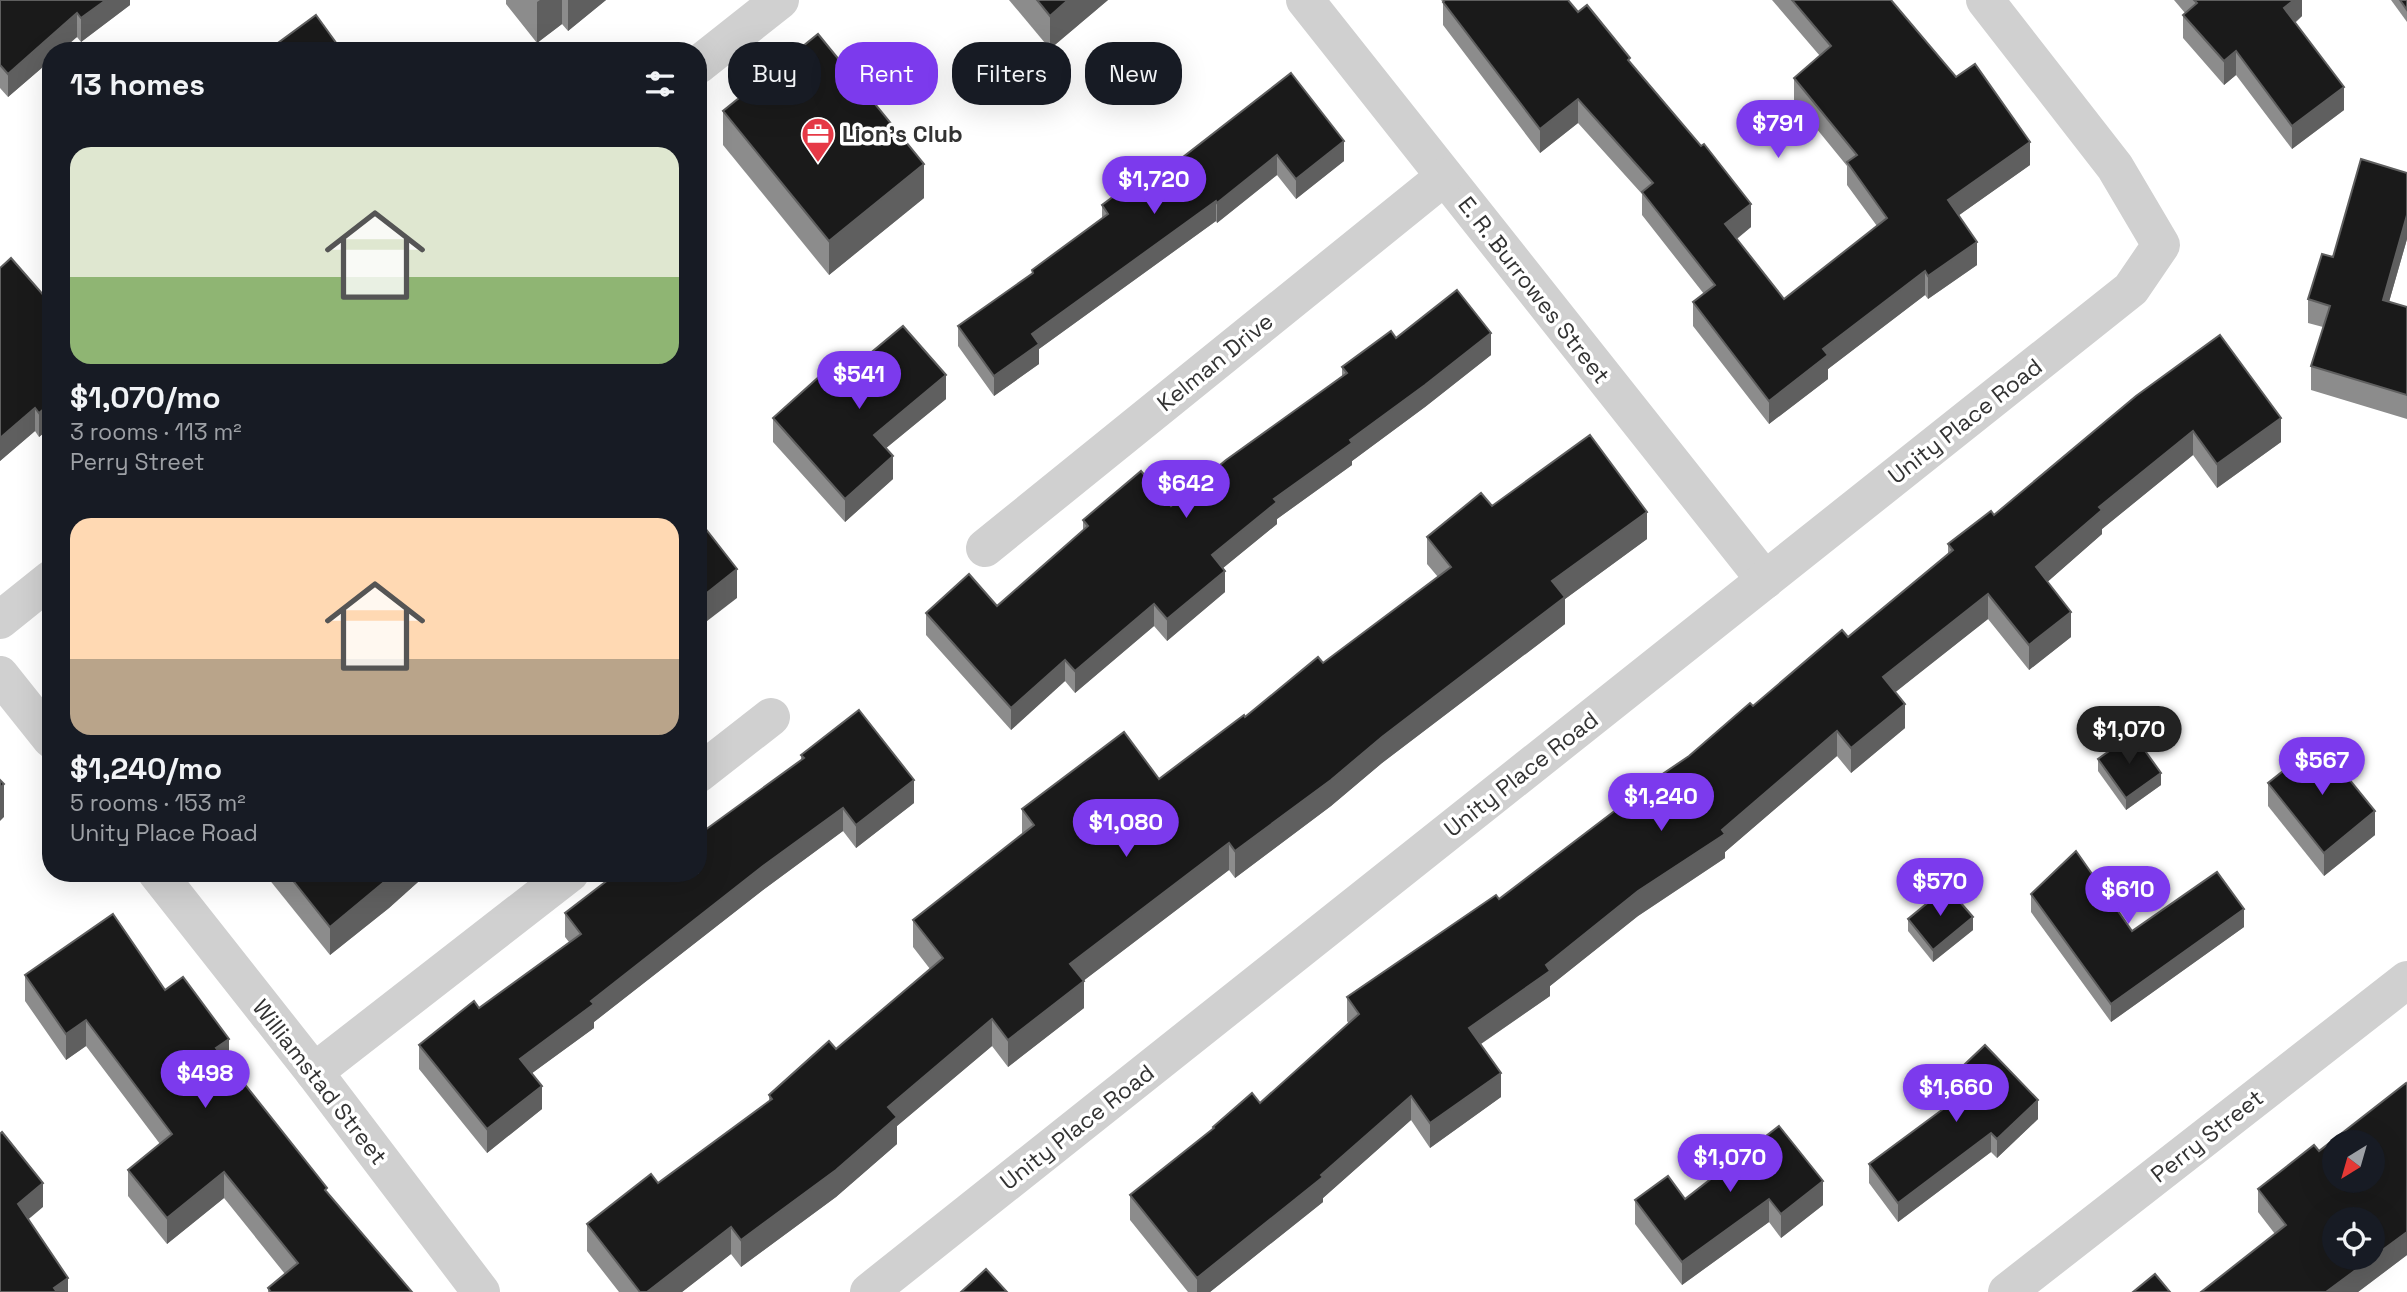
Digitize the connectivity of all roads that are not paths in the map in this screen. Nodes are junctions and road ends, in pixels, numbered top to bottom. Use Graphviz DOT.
graph roads {
  1 [pos="780,0"];
  2 [pos="1305,0"];
  3 [pos="1985,0"];
  4 [pos="707,58"];
  5 [pos="1444,177"];
  6 [pos="985,548"];
  7 [pos="1765,580"];
  8 [pos="42,586"];
  9 [pos="0,620"];
  10 [pos="0,675"];
  11 [pos="771,717"];
  12 [pos="42,728"];
  13 [pos="707,767"];
  14 [pos="164,882"];
  15 [pos="558,882"];
  16 [pos="2407,980"];
  17 [pos="314,1072"];
  18 [pos="481,1292"];
  19 [pos="869,1292"];
  20 [pos="2007,1292"];
  1 -- 4 [label="street"];
  2 -- 5 [label="street, E. R. Burrowes Street"];
  3 -- 7 [label="street, Unity Place Road"];
  5 -- 6 [label="street, Kelman Drive"];
  5 -- 7 [label="street, E. R. Burrowes Street"];
  7 -- 19 [label="street, Unity Place Road"];
  8 -- 9 [label="street"];
  10 -- 12 [label="street"];
  11 -- 13 [label="street"];
  14 -- 17 [label="street, Williamstad Street"];
  15 -- 17 [label="street"];
  16 -- 20 [label="street, Perry Street"];
  17 -- 18 [label="street, Williamstad Street"];
}
